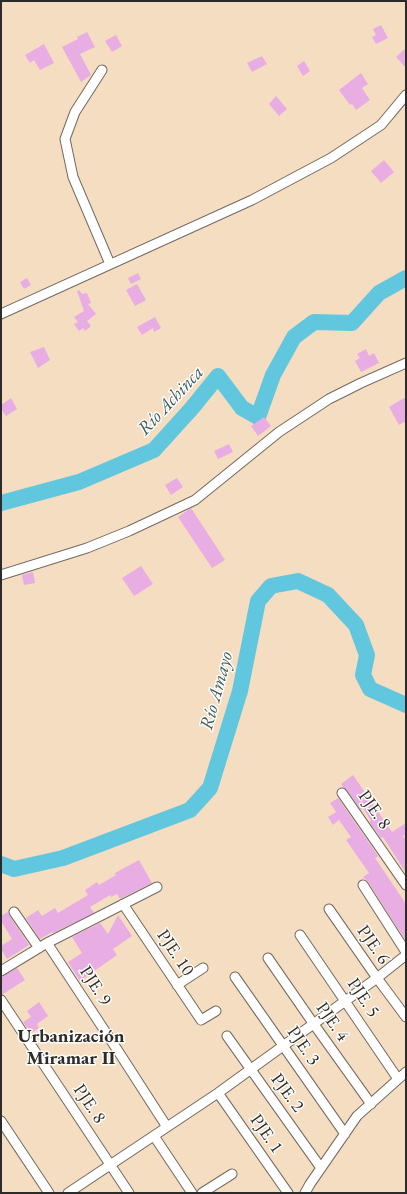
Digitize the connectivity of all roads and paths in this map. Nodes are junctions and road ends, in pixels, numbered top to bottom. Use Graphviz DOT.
graph roads {
  1 [pos="102,70"];
  2 [pos="406,94"];
  3 [pos="110,264"];
  4 [pos="1,314"];
  5 [pos="406,364"];
  6 [pos="1,575"];
  7 [pos="342,793"];
  8 [pos="363,885"];
  9 [pos="406,885"];
  10 [pos="157,887"];
  11 [pos="123,904"];
  12 [pos="329,909"];
  13 [pos="14,912"];
  14 [pos="300,935"];
  15 [pos="43,945"];
  16 [pos="406,954"];
  17 [pos="268,958"];
  18 [pos="203,968"];
  19 [pos="1,971"];
  20 [pos="235,977"];
  21 [pos="377,978"];
  22 [pos="177,985"];
  23 [pos="1,1000"];
  24 [pos="346,1001"];
  25 [pos="216,1011"];
  26 [pos="406,1017"];
  27 [pos="313,1024"];
  28 [pos="227,1036"];
  29 [pos="283,1046"];
  30 [pos="251,1070"];
  31 [pos="406,1072"];
  32 [pos="398,1079"];
  33 [pos="218,1093"];
  34 [pos="371,1104"];
  35 [pos="1,1121"];
  36 [pos="167,1127"];
  37 [pos="345,1134"];
  38 [pos="154,1136"];
  39 [pos="110,1165"];
  40 [pos="321,1168"];
  41 [pos="232,1174"];
  42 [pos="49,1193"];
  43 [pos="68,1193"];
  44 [pos="129,1193"];
  45 [pos="192,1193"];
  46 [pos="202,1193"];
  47 [pos="288,1193"];
  48 [pos="305,1193"];
  1 -- 3 [label="street"];
  2 -- 3 [label="street"];
  3 -- 4 [label="street"];
  5 -- 6 [label="street"];
  7 -- 9 [label="street, PJE. 8"];
  8 -- 16 [label="street"];
  10 -- 11 [label="street"];
  11 -- 15 [label="street"];
  11 -- 22 [label="street, PJE. 10"];
  12 -- 21 [label="street, PJE. 6"];
  13 -- 15 [label="street, PJE. 9"];
  14 -- 24 [label="street, PJE. 5"];
  15 -- 19 [label="street"];
  15 -- 36 [label="street, PJE. 9"];
  16 -- 21 [label="street"];
  17 -- 27 [label="street, PJE. 4"];
  18 -- 22 [label="street"];
  20 -- 29 [label="street, PJE. 3"];
  21 -- 24 [label="street"];
  21 -- 26 [label="street, PJE. 6"];
  22 -- 25 [label="street, PJE. 10"];
  23 -- 39 [label="street, PJE. 8"];
  24 -- 27 [label="street"];
  24 -- 32 [label="street, PJE. 5"];
  27 -- 29 [label="street"];
  27 -- 34 [label="street, PJE. 4"];
  28 -- 30 [label="street, PJE. 2"];
  29 -- 30 [label="street"];
  29 -- 37 [label="street, PJE. 3"];
  30 -- 33 [label="street"];
  30 -- 40 [label="street, PJE. 2"];
  31 -- 32 [label="street"];
  32 -- 34 [label="street"];
  33 -- 36 [label="street"];
  33 -- 47 [label="street, PJE. 1"];
  34 -- 37 [label="street"];
  35 -- 42 [label="street"];
  36 -- 38 [label="street"];
  37 -- 40 [label="street"];
  38 -- 39 [label="street"];
  38 -- 45 [label="street"];
  39 -- 43 [label="street"];
  39 -- 44 [label="street, PJE. 8"];
  40 -- 48 [label="street"];
  41 -- 46 [label="street"];
}
